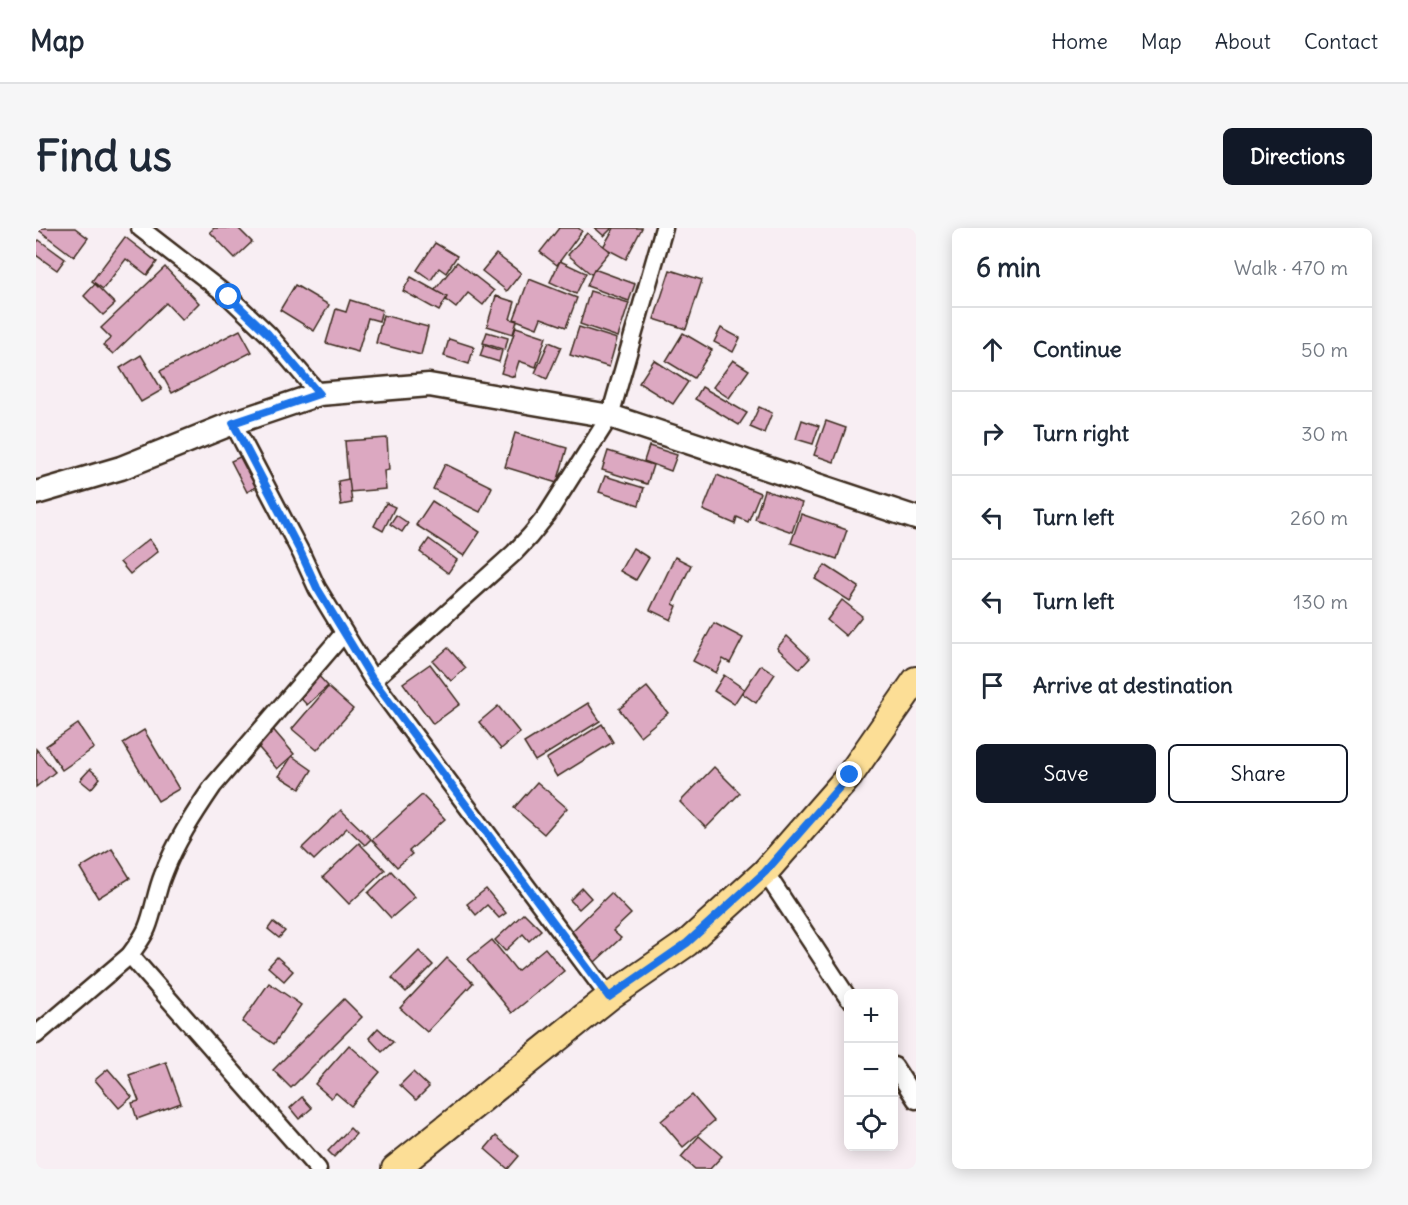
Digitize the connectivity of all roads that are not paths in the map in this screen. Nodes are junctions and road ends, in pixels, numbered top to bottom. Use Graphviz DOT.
graph roads {
  1 [pos="140,228"];
  2 [pos="664,228"];
  3 [pos="319,394"];
  4 [pos="610,416"];
  5 [pos="233,423"];
  6 [pos="36,493"];
  7 [pos="916,518"];
  8 [pos="344,633"];
  9 [pos="373,680"];
  10 [pos="916,680"];
  11 [pos="765,872"];
  12 [pos="130,955"];
  13 [pos="844,990"];
  14 [pos="609,997"];
  15 [pos="36,1035"];
  16 [pos="898,1072"];
  17 [pos="916,1100"];
  18 [pos="318,1169"];
  19 [pos="395,1169"];
  1 -- 3 [label="street"];
  2 -- 4 [label="street"];
  3 -- 4 [label="street"];
  3 -- 5 [label="street"];
  4 -- 7 [label="street"];
  4 -- 9 [label="street"];
  5 -- 6 [label="street"];
  5 -- 8 [label="street"];
  8 -- 9 [label="street"];
  8 -- 12 [label="street"];
  9 -- 14 [label="street"];
  10 -- 11 [label="main road"];
  11 -- 13 [label="street"];
  11 -- 14 [label="main road"];
  12 -- 15 [label="street"];
  12 -- 18 [label="street"];
  14 -- 19 [label="main road"];
  16 -- 17 [label="street"];
}
